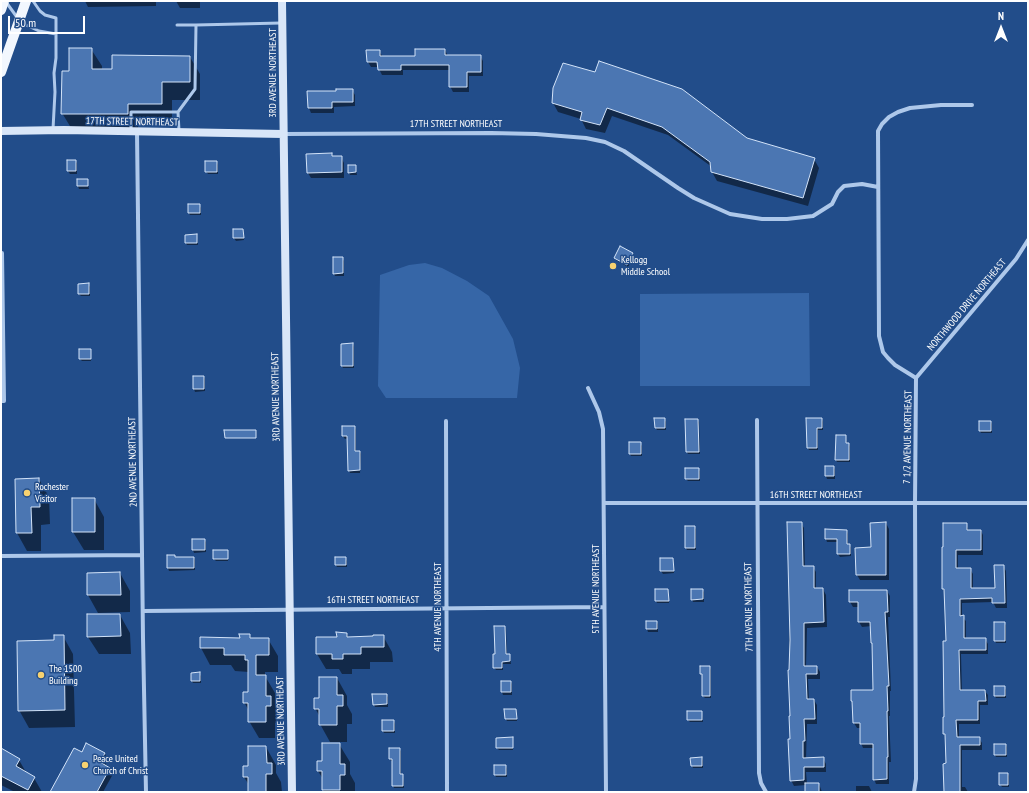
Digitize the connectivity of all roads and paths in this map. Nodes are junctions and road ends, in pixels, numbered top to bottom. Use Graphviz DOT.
graph roads {
  1 [pos="5,1"];
  2 [pos="26,1"];
  3 [pos="33,1"];
  4 [pos="282,1"];
  5 [pos="1,10"];
  6 [pos="19,20"];
  7 [pos="282,23"];
  8 [pos="177,25"];
  9 [pos="196,25"];
  10 [pos="56,34"];
  11 [pos="1,72"];
  12 [pos="972,105"];
  13 [pos="178,112"];
  14 [pos="53,130"];
  15 [pos="1,131"];
  16 [pos="134,132"];
  17 [pos="179,132"];
  18 [pos="283,134"];
  19 [pos="878,187"];
  20 [pos="1028,240"];
  21 [pos="2,253"];
  22 [pos="916,378"];
  23 [pos="588,388"];
  24 [pos="2,401"];
  25 [pos="757,420"];
  26 [pos="446,421"];
  27 [pos="604,503"];
  28 [pos="756,503"];
  29 [pos="1028,503"];
  30 [pos="915,504"];
  31 [pos="142,555"];
  32 [pos="1,556"];
  33 [pos="604,607"];
  34 [pos="446,608"];
  35 [pos="289,609"];
  36 [pos="142,611"];
  37 [pos="146,792"];
  38 [pos="292,792"];
  39 [pos="447,792"];
  40 [pos="606,792"];
  41 [pos="766,792"];
  42 [pos="914,792"];
  1 -- 5 [label="main road"];
  1 -- 6 [label="lane"];
  2 -- 6 [label="main road"];
  3 -- 10 [label="lane"];
  4 -- 7 [label="street, 3RD AVENUE NORTHEAST"];
  6 -- 10 [label="lane"];
  6 -- 11 [label="main road"];
  7 -- 9 [label="lane"];
  7 -- 18 [label="street, 3RD AVENUE NORTHEAST"];
  8 -- 9 [label="lane"];
  9 -- 13 [label="lane"];
  10 -- 14 [label="lane"];
  12 -- 19 [label="street, 7 1/2 AVENUE NORTHEAST"];
  13 -- 16 [label="lane"];
  13 -- 17 [label="lane"];
  14 -- 15 [label="street, 17TH STREET NORTHEAST"];
  14 -- 16 [label="street, 17TH STREET NORTHEAST"];
  16 -- 17 [label="street, 17TH STREET NORTHEAST"];
  16 -- 31 [label="street, 2ND AVENUE NORTHEAST"];
  17 -- 18 [label="street, 17TH STREET NORTHEAST"];
  18 -- 19 [label="street, 17TH STREET NORTHEAST"];
  18 -- 35 [label="street, 3RD AVENUE NORTHEAST"];
  19 -- 22 [label="street, 7 1/2 AVENUE NORTHEAST"];
  20 -- 22 [label="street, NORTHWOOD DRIVE NORTHEAST"];
  21 -- 24 [label="street"];
  22 -- 30 [label="street, 7 1/2 AVENUE NORTHEAST"];
  23 -- 27 [label="street, 5TH AVENUE NORTHEAST"];
  25 -- 28 [label="street, 7TH AVENUE NORTHEAST"];
  26 -- 34 [label="street, 4TH AVENUE NORTHEAST"];
  27 -- 28 [label="street, 16TH STREET NORTHEAST"];
  27 -- 33 [label="street, 5TH AVENUE NORTHEAST"];
  28 -- 30 [label="street, 16TH STREET NORTHEAST"];
  28 -- 41 [label="street, 7TH AVENUE NORTHEAST"];
  29 -- 30 [label="street, 16TH STREET NORTHEAST"];
  30 -- 42 [label="street, 7 1/2 AVENUE NORTHEAST"];
  31 -- 32 [label="street"];
  31 -- 36 [label="street, 2ND AVENUE NORTHEAST"];
  33 -- 34 [label="street, 16TH STREET NORTHEAST"];
  33 -- 40 [label="street, 5TH AVENUE NORTHEAST"];
  34 -- 35 [label="street, 16TH STREET NORTHEAST"];
  34 -- 39 [label="street, 4TH AVENUE NORTHEAST"];
  35 -- 36 [label="street, 16TH STREET NORTHEAST"];
  35 -- 38 [label="street, 3RD AVENUE NORTHEAST"];
  36 -- 37 [label="street, 2ND AVENUE NORTHEAST"];
}
